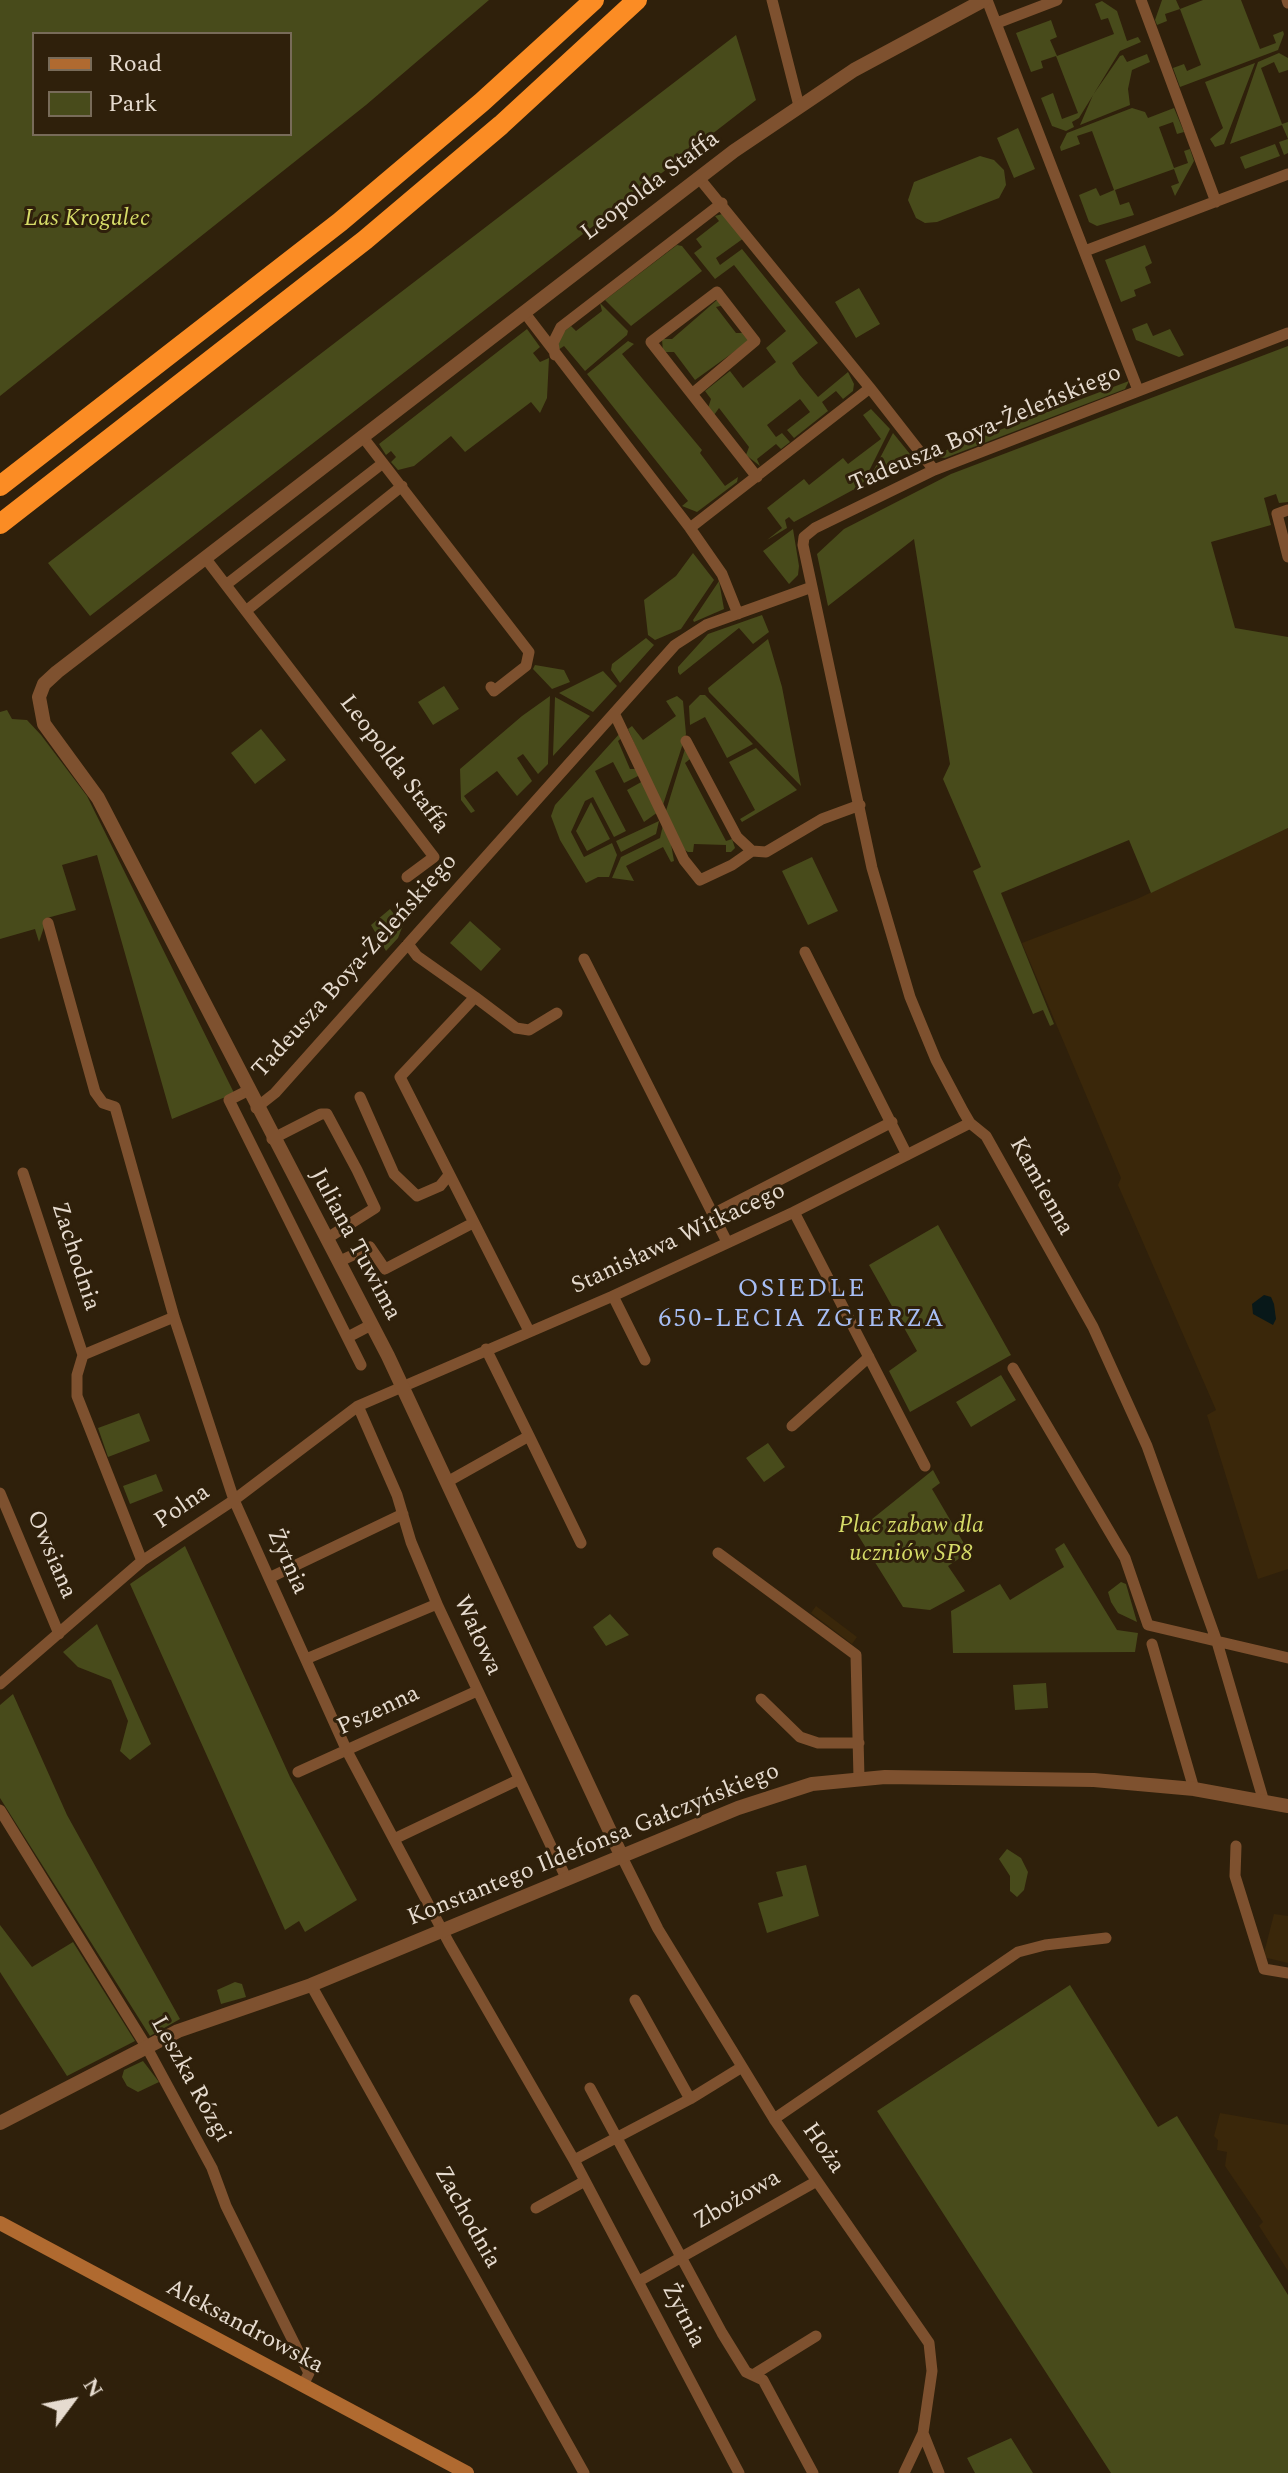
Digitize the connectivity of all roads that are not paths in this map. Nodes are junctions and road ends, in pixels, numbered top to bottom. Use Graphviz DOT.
graph roads {
  1 [pos="594,0"];
  2 [pos="637,0"];
  3 [pos="772,0"];
  4 [pos="985,0"];
  5 [pos="1057,0"];
  6 [pos="1141,0"];
  7 [pos="997,23"];
  8 [pos="799,106"];
  9 [pos="1288,174"];
  10 [pos="699,178"];
  11 [pos="1216,202"];
  12 [pos="722,203"];
  13 [pos="1085,251"];
  14 [pos="528,318"];
  15 [pos="561,327"];
  16 [pos="1288,333"];
  17 [pos="555,355"];
  18 [pos="870,388"];
  19 [pos="1138,390"];
  20 [pos="692,394"];
  21 [pos="362,436"];
  22 [pos="383,463"];
  23 [pos="934,470"];
  24 [pos="757,477"];
  25 [pos="0,486"];
  26 [pos="402,486"];
  27 [pos="1288,510"];
  28 [pos="0,524"];
  29 [pos="690,528"];
  30 [pos="1288,557"];
  31 [pos="206,559"];
  32 [pos="227,584"];
  33 [pos="812,587"];
  34 [pos="247,610"];
  35 [pos="738,614"];
  36 [pos="57,672"];
  37 [pos="491,687"];
  38 [pos="615,715"];
  39 [pos="686,741"];
  40 [pos="860,805"];
  41 [pos="752,851"];
  42 [pos="407,877"];
  43 [pos="48,923"];
  44 [pos="408,944"];
  45 [pos="805,952"];
  46 [pos="584,959"];
  47 [pos="475,997"];
  48 [pos="557,1013"];
  49 [pos="247,1091"];
  50 [pos="360,1097"];
  51 [pos="256,1108"];
  52 [pos="892,1122"];
  53 [pos="970,1123"];
  54 [pos="272,1139"];
  55 [pos="907,1155"];
  56 [pos="23,1173"];
  57 [pos="449,1175"];
  58 [pos="794,1212"];
  59 [pos="715,1213"];
  60 [pos="473,1223"];
  61 [pos="326,1239"];
  62 [pos="727,1242"];
  63 [pos="338,1262"];
  64 [pos="613,1296"];
  65 [pos="174,1317"];
  66 [pos="371,1325"];
  67 [pos="529,1331"];
  68 [pos="348,1337"];
  69 [pos="486,1349"];
  70 [pos="83,1355"];
  71 [pos="869,1357"];
  72 [pos="645,1360"];
  73 [pos="361,1365"];
  74 [pos="1013,1368"];
  75 [pos="403,1387"];
  76 [pos="358,1406"];
  77 [pos="792,1426"];
  78 [pos="529,1436"];
  79 [pos="925,1466"];
  80 [pos="447,1482"];
  81 [pos="0,1493"];
  82 [pos="234,1500"];
  83 [pos="403,1514"];
  84 [pos="581,1543"];
  85 [pos="718,1553"];
  86 [pos="142,1561"];
  87 [pos="269,1578"];
  88 [pos="437,1604"];
  89 [pos="59,1634"];
  90 [pos="1217,1642"];
  91 [pos="1152,1644"];
  92 [pos="1288,1658"];
  93 [pos="306,1659"];
  94 [pos="0,1684"];
  95 [pos="477,1691"];
  96 [pos="761,1699"];
  97 [pos="859,1743"];
  98 [pos="347,1751"];
  99 [pos="298,1772"];
  100 [pos="859,1778"];
  101 [pos="518,1780"];
  102 [pos="1194,1789"];
  103 [pos="1264,1802"];
  104 [pos="1288,1806"];
  105 [pos="0,1810"];
  106 [pos="394,1839"];
  107 [pos="1236,1846"];
  108 [pos="622,1857"];
  109 [pos="567,1880"];
  110 [pos="443,1931"];
  111 [pos="1106,1938"];
  112 [pos="1288,1973"];
  113 [pos="311,1985"];
  114 [pos="635,2000"];
  115 [pos="146,2046"];
  116 [pos="742,2067"];
  117 [pos="590,2088"];
  118 [pos="690,2099"];
  119 [pos="774,2119"];
  120 [pos="0,2123"];
  121 [pos="616,2136"];
  122 [pos="574,2160"];
  123 [pos="585,2181"];
  124 [pos="817,2181"];
  125 [pos="536,2208"];
  126 [pos="0,2223"];
  127 [pos="681,2259"];
  128 [pos="639,2281"];
  129 [pos="816,2336"];
  130 [pos="753,2375"];
  131 [pos="303,2385"];
  132 [pos="923,2433"];
  133 [pos="467,2473"];
  134 [pos="584,2473"];
  135 [pos="739,2473"];
  136 [pos="813,2473"];
  137 [pos="904,2473"];
  138 [pos="939,2473"];
  1 -- 25 [label="highway"];
  2 -- 28 [label="highway"];
  3 -- 8 [label="street"];
  4 -- 7 [label="street"];
  4 -- 8 [label="street, Leopolda Staffa"];
  5 -- 7 [label="street"];
  6 -- 11 [label="street"];
  7 -- 13 [label="street"];
  8 -- 10 [label="street, Leopolda Staffa"];
  9 -- 11 [label="street"];
  10 -- 12 [label="street"];
  10 -- 14 [label="street, Leopolda Staffa"];
  11 -- 13 [label="street"];
  12 -- 15 [label="street"];
  12 -- 18 [label="street"];
  13 -- 19 [label="street"];
  14 -- 15 [label="street"];
  14 -- 17 [label="street"];
  14 -- 21 [label="street, Leopolda Staffa"];
  15 -- 17 [label="street"];
  16 -- 19 [label="street, Tadeusza Boya-Żeleńskiego"];
  17 -- 29 [label="street"];
  18 -- 23 [label="street"];
  18 -- 24 [label="street"];
  19 -- 23 [label="street, Tadeusza Boya-Żeleńskiego"];
  20 -- 20 [label="street"];
  20 -- 24 [label="street"];
  21 -- 22 [label="street"];
  21 -- 31 [label="street, Leopolda Staffa"];
  22 -- 26 [label="street"];
  22 -- 32 [label="street"];
  23 -- 33 [label="street, Tadeusza Boya-Żeleńskiego"];
  24 -- 29 [label="street"];
  26 -- 34 [label="street"];
  26 -- 37 [label="street"];
  27 -- 30 [label="street"];
  29 -- 35 [label="street"];
  31 -- 32 [label="street, Leopolda Staffa"];
  31 -- 36 [label="street, Leopolda Staffa"];
  32 -- 34 [label="street, Leopolda Staffa"];
  33 -- 35 [label="street, Tadeusza Boya-Żeleńskiego"];
  33 -- 40 [label="street, Kamienna"];
  34 -- 42 [label="street, Leopolda Staffa"];
  35 -- 38 [label="street, Tadeusza Boya-Żeleńskiego"];
  36 -- 49 [label="street, Juliana Tuwima"];
  38 -- 41 [label="street"];
  38 -- 44 [label="street, Tadeusza Boya-Żeleńskiego"];
  39 -- 41 [label="street"];
  40 -- 41 [label="street"];
  40 -- 53 [label="street, Kamienna"];
  43 -- 65 [label="street, Żytnia"];
  44 -- 47 [label="street"];
  44 -- 51 [label="street, Tadeusza Boya-Żeleńskiego"];
  45 -- 52 [label="street"];
  46 -- 59 [label="street"];
  47 -- 48 [label="street"];
  47 -- 57 [label="street"];
  49 -- 51 [label="street, Juliana Tuwima"];
  49 -- 68 [label="street"];
  50 -- 57 [label="street"];
  51 -- 54 [label="street, Juliana Tuwima"];
  52 -- 55 [label="street"];
  52 -- 59 [label="street"];
  53 -- 55 [label="street, Stanisława Witkacego"];
  53 -- 90 [label="street, Kamienna"];
  54 -- 61 [label="street, Juliana Tuwima"];
  54 -- 61 [label="street"];
  55 -- 58 [label="street, Stanisława Witkacego"];
  56 -- 70 [label="street, Zachodnia"];
  57 -- 60 [label="street"];
  58 -- 62 [label="street, Stanisława Witkacego"];
  58 -- 71 [label="street"];
  59 -- 62 [label="street"];
  60 -- 63 [label="street"];
  60 -- 67 [label="street"];
  61 -- 63 [label="street, Juliana Tuwima"];
  62 -- 64 [label="street, Stanisława Witkacego"];
  63 -- 66 [label="street, Juliana Tuwima"];
  64 -- 67 [label="street, Stanisława Witkacego"];
  64 -- 72 [label="street"];
  65 -- 70 [label="street"];
  65 -- 82 [label="street, Żytnia"];
  66 -- 68 [label="street"];
  66 -- 75 [label="street, Juliana Tuwima"];
  67 -- 69 [label="street, Stanisława Witkacego"];
  68 -- 73 [label="street"];
  69 -- 75 [label="street, Stanisława Witkacego"];
  69 -- 78 [label="street"];
  70 -- 86 [label="street, Zachodnia"];
  71 -- 77 [label="street"];
  71 -- 79 [label="street"];
  74 -- 90 [label="street"];
  75 -- 76 [label="street, Polna"];
  75 -- 80 [label="street, Juliana Tuwima"];
  76 -- 82 [label="street, Polna"];
  76 -- 83 [label="street, Wałowa"];
  78 -- 80 [label="street"];
  78 -- 84 [label="street"];
  80 -- 108 [label="street, Juliana Tuwima"];
  81 -- 89 [label="street, Owsiana"];
  82 -- 86 [label="street, Polna"];
  82 -- 87 [label="street, Żytnia"];
  83 -- 87 [label="street"];
  83 -- 88 [label="street, Wałowa"];
  85 -- 97 [label="street"];
  86 -- 89 [label="street, Polna"];
  87 -- 93 [label="street, Żytnia"];
  88 -- 93 [label="street"];
  88 -- 95 [label="street, Wałowa"];
  89 -- 94 [label="street, Polna"];
  90 -- 92 [label="street"];
  90 -- 103 [label="street, Kamienna"];
  91 -- 102 [label="street"];
  93 -- 98 [label="street, Żytnia"];
  95 -- 98 [label="street, Pszenna"];
  95 -- 101 [label="street, Wałowa"];
  96 -- 97 [label="street"];
  97 -- 100 [label="street"];
  98 -- 99 [label="street, Pszenna"];
  98 -- 106 [label="street, Żytnia"];
  100 -- 102 [label="street, Konstantego Ildefonsa Gałczyńskiego"];
  100 -- 108 [label="street, Konstantego Ildefonsa Gałczyńskiego"];
  101 -- 106 [label="street"];
  101 -- 109 [label="street, Wałowa"];
  102 -- 103 [label="street, Konstantego Ildefonsa Gałczyńskiego"];
  103 -- 104 [label="street, Konstantego Ildefonsa Gałczyńskiego"];
  105 -- 115 [label="street, Leszka Rózgi"];
  106 -- 110 [label="street, Żytnia"];
  107 -- 112 [label="street"];
  108 -- 109 [label="street, Konstantego Ildefonsa Gałczyńskiego"];
  108 -- 116 [label="street, Hoża"];
  109 -- 110 [label="street, Konstantego Ildefonsa Gałczyńskiego"];
  110 -- 113 [label="street, Konstantego Ildefonsa Gałczyńskiego"];
  110 -- 122 [label="street, Żytnia"];
  111 -- 119 [label="street"];
  113 -- 115 [label="street, Konstantego Ildefonsa Gałczyńskiego"];
  113 -- 134 [label="street, Zachodnia"];
  114 -- 118 [label="street"];
  115 -- 120 [label="street, Konstantego Ildefonsa Gałczyńskiego"];
  115 -- 131 [label="street, Leszka Rózgi"];
  116 -- 118 [label="street"];
  116 -- 119 [label="street, Hoża"];
  117 -- 121 [label="street, Zbożowa"];
  118 -- 121 [label="street"];
  119 -- 124 [label="street, Hoża"];
  121 -- 122 [label="street"];
  121 -- 127 [label="street, Zbożowa"];
  122 -- 123 [label="street, Żytnia"];
  123 -- 125 [label="street"];
  123 -- 128 [label="street, Żytnia"];
  124 -- 127 [label="street, Zbożowa"];
  124 -- 132 [label="street, Hoża"];
  126 -- 131 [label="main road, Aleksandrowska"];
  127 -- 128 [label="street, Zbożowa"];
  127 -- 130 [label="street, Zbożowa"];
  128 -- 135 [label="street, Żytnia"];
  129 -- 130 [label="street"];
  130 -- 136 [label="street, Zbożowa"];
  131 -- 133 [label="main road, Aleksandrowska"];
  132 -- 137 [label="street, Hoża"];
  132 -- 138 [label="street"];
}
